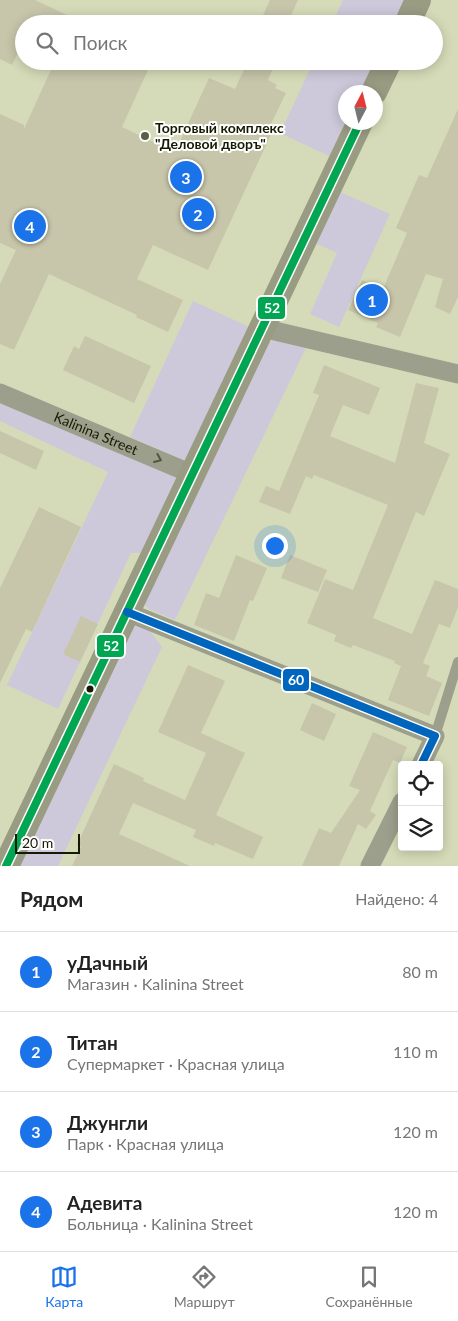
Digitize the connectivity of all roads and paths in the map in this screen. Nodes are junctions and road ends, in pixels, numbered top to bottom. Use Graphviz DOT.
graph roads {
  1 [pos="418,0"];
  2 [pos="410,15"];
  3 [pos="385,70"];
  4 [pos="377,85"];
  5 [pos="356,130"];
  6 [pos="262,328"];
  7 [pos="458,374"];
  8 [pos="0,393"];
  9 [pos="192,474"];
  10 [pos="127,612"];
  11 [pos="458,662"];
  12 [pos="435,736"];
  13 [pos="423,761"];
  14 [pos="400,806"];
  15 [pos="6,866"];
  16 [pos="370,866"];
  1 -- 2 [label="street"];
  3 -- 4 [label="street"];
  5 -- 6 [label="street"];
  6 -- 7 [label="street"];
  6 -- 9 [label="street"];
  8 -- 9 [label="street, Kalinina Street, one-way"];
  9 -- 10 [label="street"];
  10 -- 12 [label="street"];
  10 -- 15 [label="street"];
  11 -- 12 [label="lane"];
  12 -- 13 [label="street"];
  14 -- 16 [label="street"];
}
